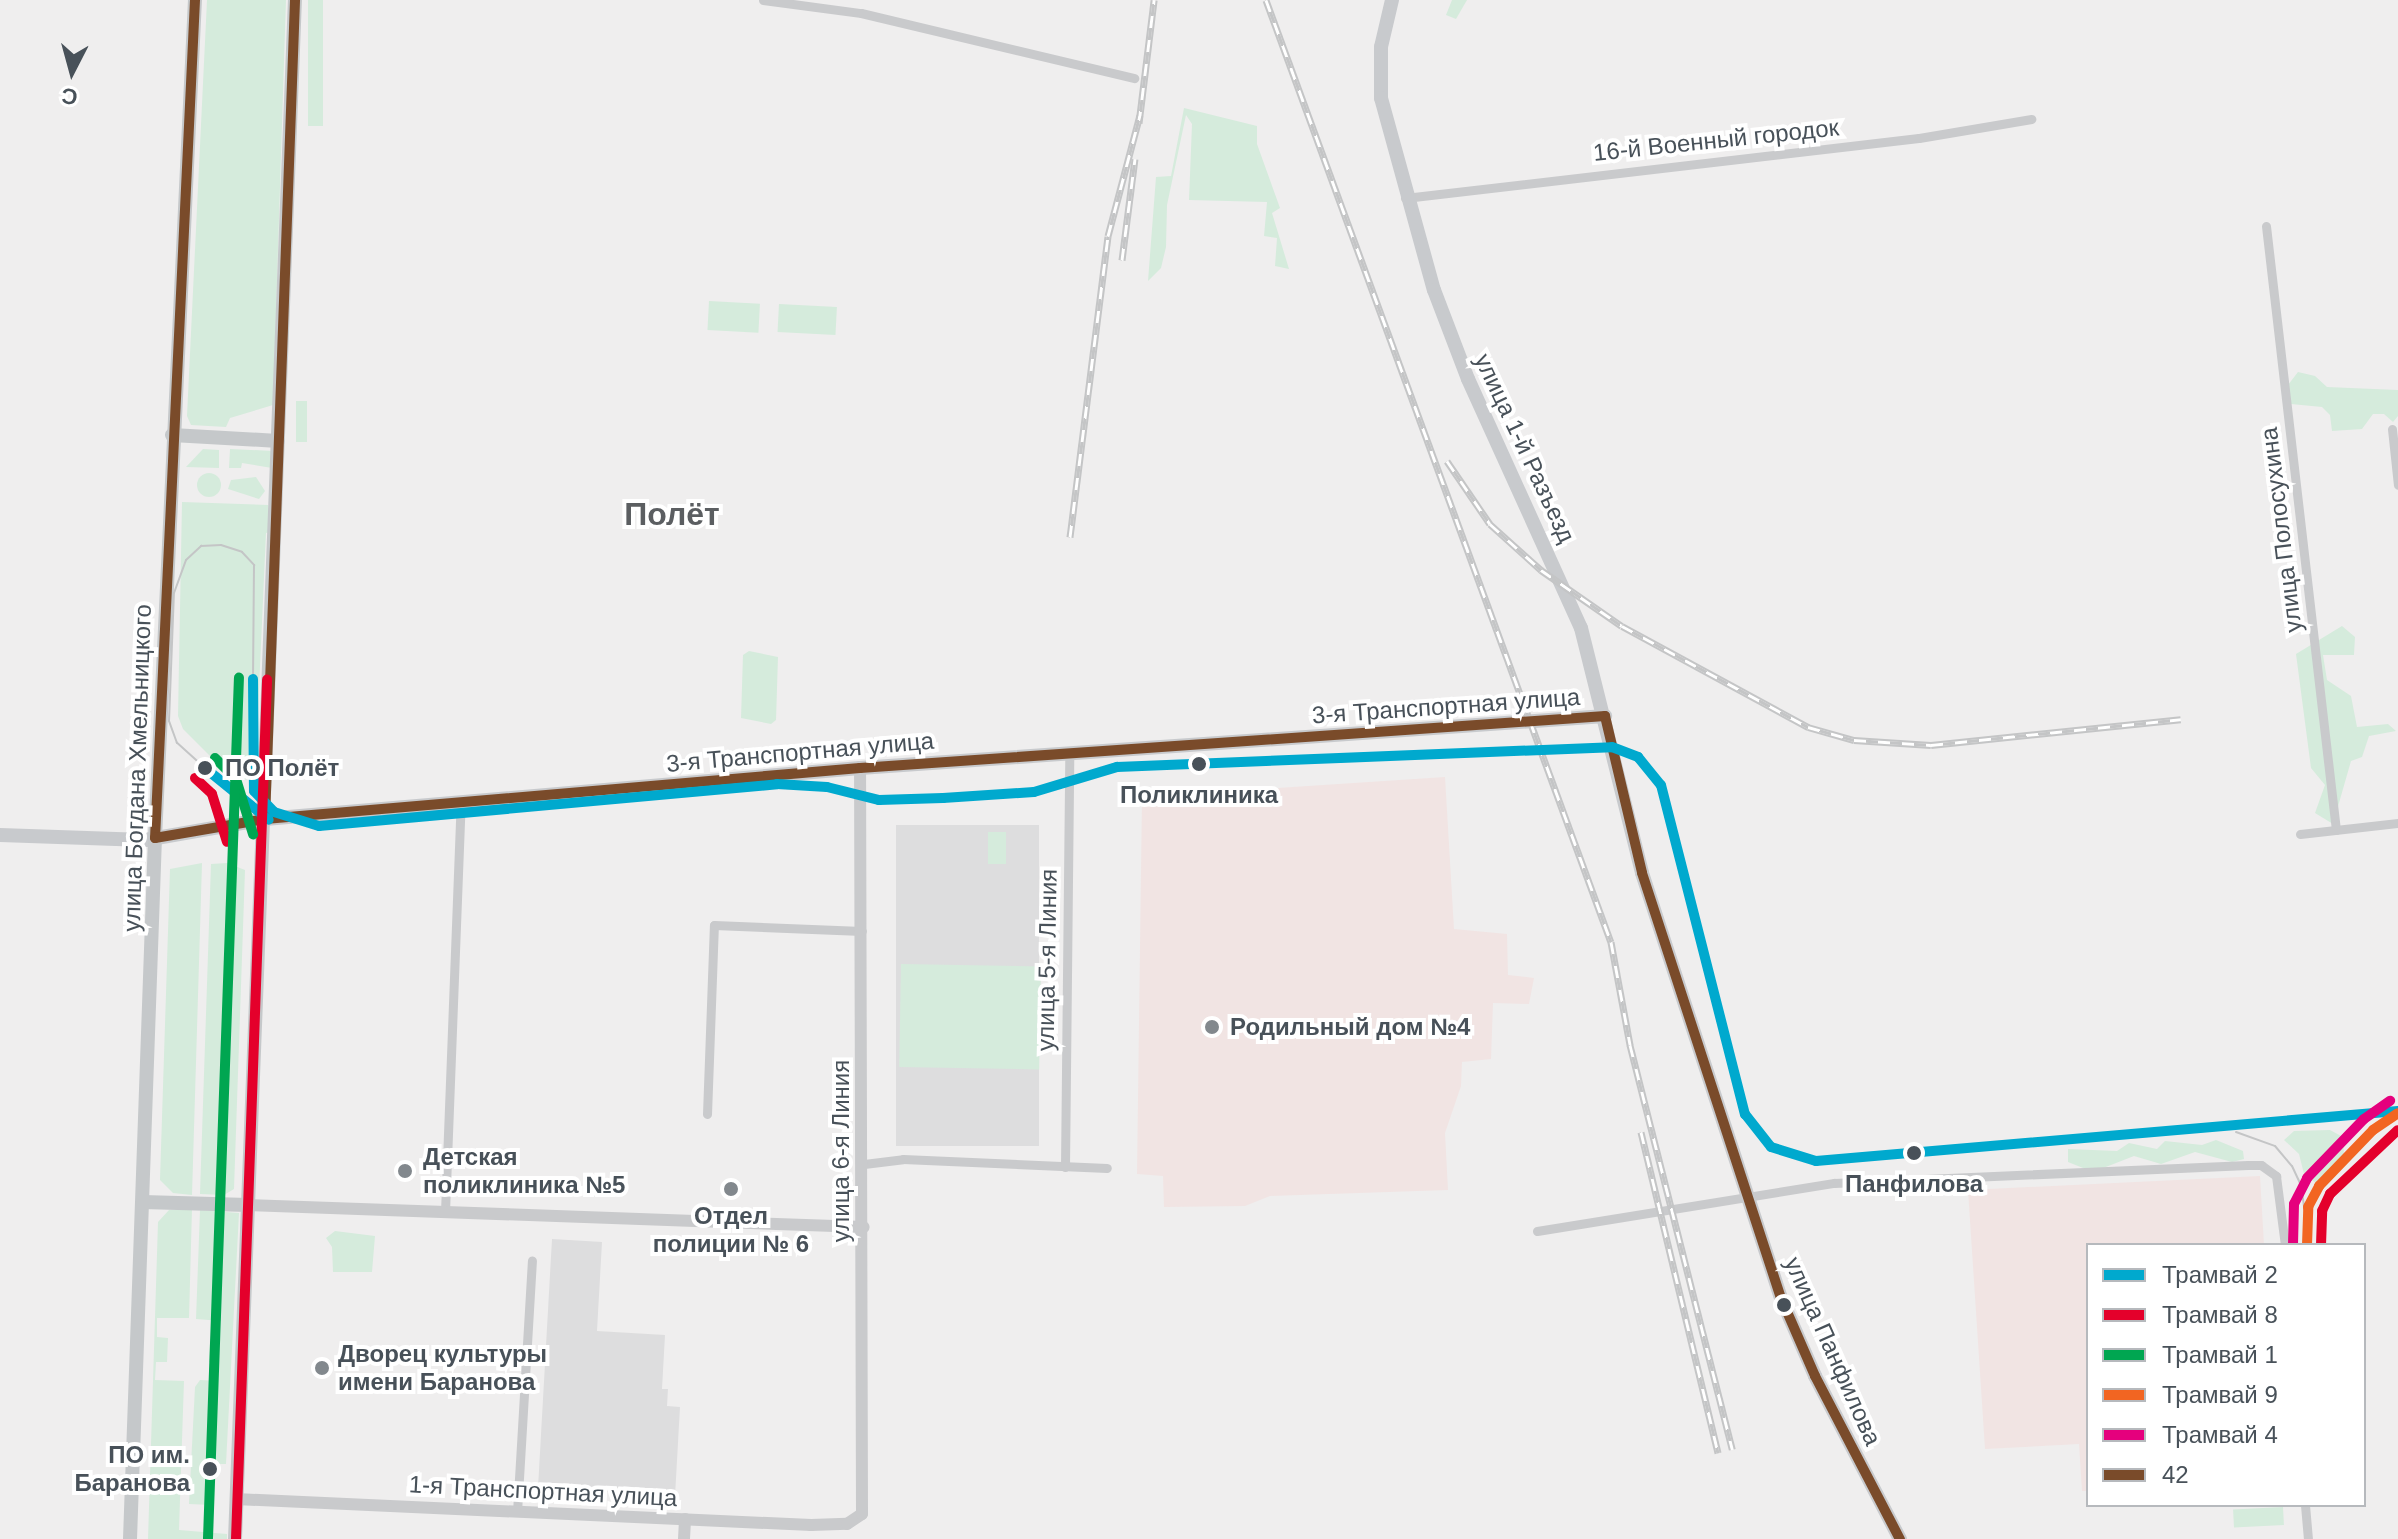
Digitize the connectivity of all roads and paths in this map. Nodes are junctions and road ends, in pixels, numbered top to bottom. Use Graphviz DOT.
graph roads {
  1 [pos="195,0"];
  2 [pos="295,0"];
  3 [pos="763,0"];
  4 [pos="1392,0"];
  5 [pos="1134,78"];
  6 [pos="2031,119"];
  7 [pos="1405,198"];
  8 [pos="2266,226"];
  9 [pos="2392,429"];
  10 [pos="172,435"];
  11 [pos="278,441"];
  12 [pos="2398,485"];
  13 [pos="1605,716"];
  14 [pos="1069,754"];
  15 [pos="860,768"];
  16 [pos="461,802"];
  17 [pos="265,819"];
  18 [pos="2398,823"];
  19 [pos="2336,830"];
  20 [pos="2300,834"];
  21 [pos="0,835"];
  22 [pos="155,838"];
  23 [pos="862,931"];
  24 [pos="707,1114"];
  25 [pos="864,1164"];
  26 [pos="1065,1167"];
  27 [pos="1107,1168"];
  28 [pos="1746,1194"];
  29 [pos="143,1202"];
  30 [pos="248,1205"];
  31 [pos="445,1212"];
  32 [pos="864,1227"];
  33 [pos="1537,1231"];
  34 [pos="2285,1243"];
  35 [pos="532,1260"];
  36 [pos="236,1499"];
  37 [pos="2305,1507"];
  38 [pos="517,1512"];
  39 [pos="685,1519"];
  40 [pos="847,1524"];
  41 [pos="130,1539"];
  42 [pos="235,1539"];
  43 [pos="684,1539"];
  44 [pos="1900,1539"];
  45 [pos="2308,1539"];
  1 -- 10 [label="main road, улица Богдана Хмельницкого"];
  2 -- 11 [label="main road"];
  3 -- 5 [label="street"];
  4 -- 7 [label="main road, улица 1-й Разъезд"];
  6 -- 7 [label="street, 16-й Военный городок"];
  7 -- 13 [label="main road, улица 1-й Разъезд"];
  8 -- 19 [label="street, улица Полосухина"];
  9 -- 12 [label="street"];
  10 -- 11 [label="main road"];
  10 -- 22 [label="main road, улица Богдана Хмельницкого"];
  11 -- 17 [label="main road"];
  13 -- 14 [label="main road, 3-я Транспортная улица"];
  13 -- 28 [label="main road, улица Панфилова"];
  14 -- 15 [label="main road, 3-я Транспортная улица"];
  14 -- 26 [label="street, улица 5-я Линия"];
  15 -- 16 [label="main road, 3-я Транспортная улица"];
  15 -- 23 [label="street, улица 6-я Линия"];
  16 -- 17 [label="main road, 3-я Транспортная улица"];
  16 -- 31 [label="street"];
  17 -- 22 [label="main road, 3-я Транспортная улица"];
  17 -- 30 [label="main road"];
  18 -- 19 [label="street"];
  19 -- 20 [label="street"];
  21 -- 22 [label="main road, 3-я Транспортная улица"];
  22 -- 29 [label="main road, улица Богдана Хмельницкого"];
  23 -- 24 [label="street"];
  23 -- 25 [label="street, улица 6-я Линия"];
  25 -- 26 [label="street"];
  25 -- 32 [label="street, улица 6-я Линия"];
  26 -- 27 [label="street"];
  28 -- 33 [label="street"];
  28 -- 34 [label="street"];
  28 -- 44 [label="main road, улица Панфилова"];
  29 -- 30 [label="main road"];
  29 -- 41 [label="main road, улица Богдана Хмельницкого"];
  30 -- 31 [label="street"];
  30 -- 36 [label="main road"];
  31 -- 32 [label="street"];
  32 -- 40 [label="street, улица 6-я Линия"];
  35 -- 38 [label="street"];
  36 -- 38 [label="street, 1-я Транспортная улица"];
  36 -- 42 [label="main road"];
  37 -- 45 [label="street"];
  38 -- 39 [label="street, 1-я Транспортная улица"];
  39 -- 40 [label="street, 1-я Транспортная улица"];
  39 -- 43 [label="street"];
}
